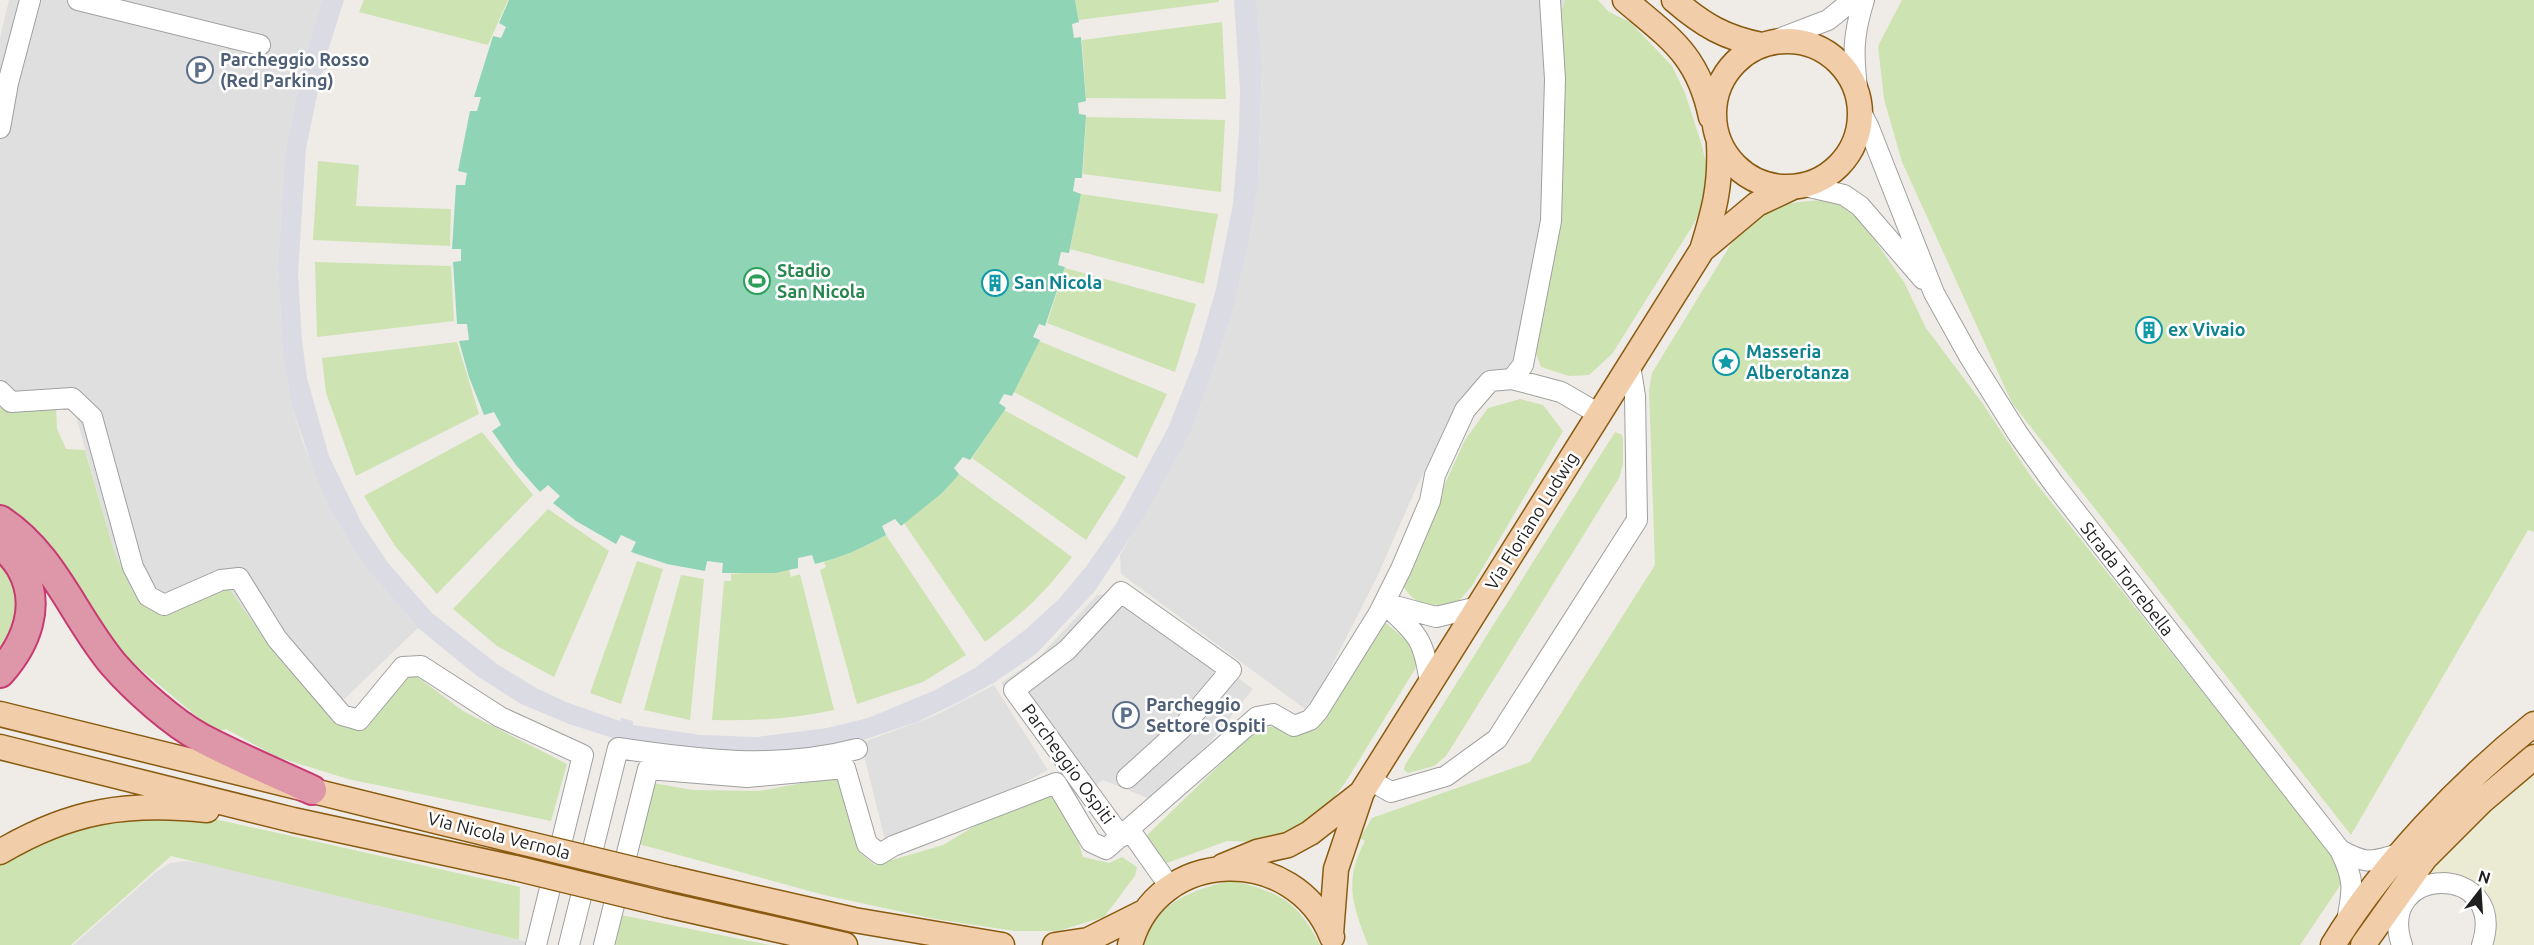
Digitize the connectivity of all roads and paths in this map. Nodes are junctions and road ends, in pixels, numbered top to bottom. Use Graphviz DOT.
graph roads {
  1 [pos="30,0"];
  2 [pos="78,0"];
  3 [pos="1550,0"];
  4 [pos="1625,0"];
  5 [pos="1853,0"];
  6 [pos="1864,0"];
  7 [pos="1679,4"];
  8 [pos="1766,44"];
  9 [pos="260,45"];
  10 [pos="1859,100"];
  11 [pos="0,128"];
  12 [pos="1716,136"];
  13 [pos="1798,187"];
  14 [pos="1702,250"];
  15 [pos="1934,293"];
  16 [pos="1630,365"];
  17 [pos="1512,379"];
  18 [pos="0,391"];
  19 [pos="1599,414"];
  20 [pos="0,520"];
  21 [pos="0,542"];
  22 [pos="1384,603"];
  23 [pos="1479,607"];
  24 [pos="0,673"];
  25 [pos="1431,683"];
  26 [pos="0,714"];
  27 [pos="2534,724"];
  28 [pos="0,747"];
  29 [pos="857,749"];
  30 [pos="2534,757"];
  31 [pos="1127,778"];
  32 [pos="1366,786"];
  33 [pos="312,790"];
  34 [pos="293,820"];
  35 [pos="1125,833"];
  36 [pos="2340,850"];
  37 [pos="0,852"];
  38 [pos="2413,855"];
  39 [pos="1216,868"];
  40 [pos="1170,887"];
  41 [pos="2405,900"];
  42 [pos="1146,911"];
  43 [pos="2379,923"];
  44 [pos="2346,924"];
  45 [pos="1333,940"];
  46 [pos="536,945"];
  47 [pos="568,945"];
  48 [pos="604,945"];
  49 [pos="845,945"];
  50 [pos="1002,945"];
  51 [pos="1055,945"];
  52 [pos="1131,945"];
  53 [pos="2333,945"];
  54 [pos="2363,945"];
  55 [pos="2402,945"];
  56 [pos="2482,945"];
  1 -- 11 [label="street"];
  2 -- 9 [label="street"];
  3 -- 17 [label="street"];
  4 -- 12 [label="main road"];
  5 -- 8 [label="street"];
  6 -- 10 [label="street"];
  7 -- 8 [label="main road"];
  8 -- 10 [label="main road"];
  8 -- 12 [label="main road"];
  10 -- 13 [label="main road"];
  10 -- 15 [label="street"];
  12 -- 13 [label="main road"];
  12 -- 14 [label="main road"];
  13 -- 14 [label="main road"];
  13 -- 15 [label="street"];
  14 -- 16 [label="main road, Via Floriano Ludwig"];
  15 -- 36 [label="street, Strada Torrebella"];
  16 -- 19 [label="main road, Via Floriano Ludwig"];
  16 -- 32 [label="street"];
  17 -- 19 [label="street"];
  17 -- 22 [label="street"];
  18 -- 46 [label="street"];
  19 -- 23 [label="main road, Via Floriano Ludwig"];
  20 -- 33 [label="highway"];
  21 -- 24 [label="highway"];
  22 -- 23 [label="street"];
  22 -- 25 [label="street"];
  22 -- 35 [label="street"];
  23 -- 25 [label="main road, Via Floriano Ludwig"];
  25 -- 32 [label="main road, Via Floriano Ludwig"];
  26 -- 33 [label="main road, Via Nicola Vernola"];
  27 -- 38 [label="main road"];
  28 -- 34 [label="main road, Via Nicola Vernola"];
  29 -- 47 [label="street"];
  30 -- 38 [label="main road"];
  31 -- 35 [label="street, Parcheggio Ospiti"];
  32 -- 39 [label="main road"];
  32 -- 45 [label="main road"];
  33 -- 50 [label="main road, Via Nicola Vernola, bridge"];
  34 -- 37 [label="main road"];
  34 -- 49 [label="main road, Via Nicola Vernola, bridge"];
  35 -- 40 [label="street"];
  35 -- 48 [label="street"];
  36 -- 38 [label="street"];
  36 -- 44 [label="street"];
  38 -- 41 [label="main road"];
  38 -- 43 [label="main road"];
  38 -- 44 [label="main road"];
  39 -- 40 [label="main road"];
  39 -- 45 [label="main road"];
  40 -- 42 [label="main road"];
  41 -- 43 [label="main road"];
  41 -- 55 [label="street"];
  41 -- 56 [label="street"];
  42 -- 51 [label="main road"];
  42 -- 52 [label="main road"];
  43 -- 54 [label="main road"];
  44 -- 53 [label="main road"];
}
